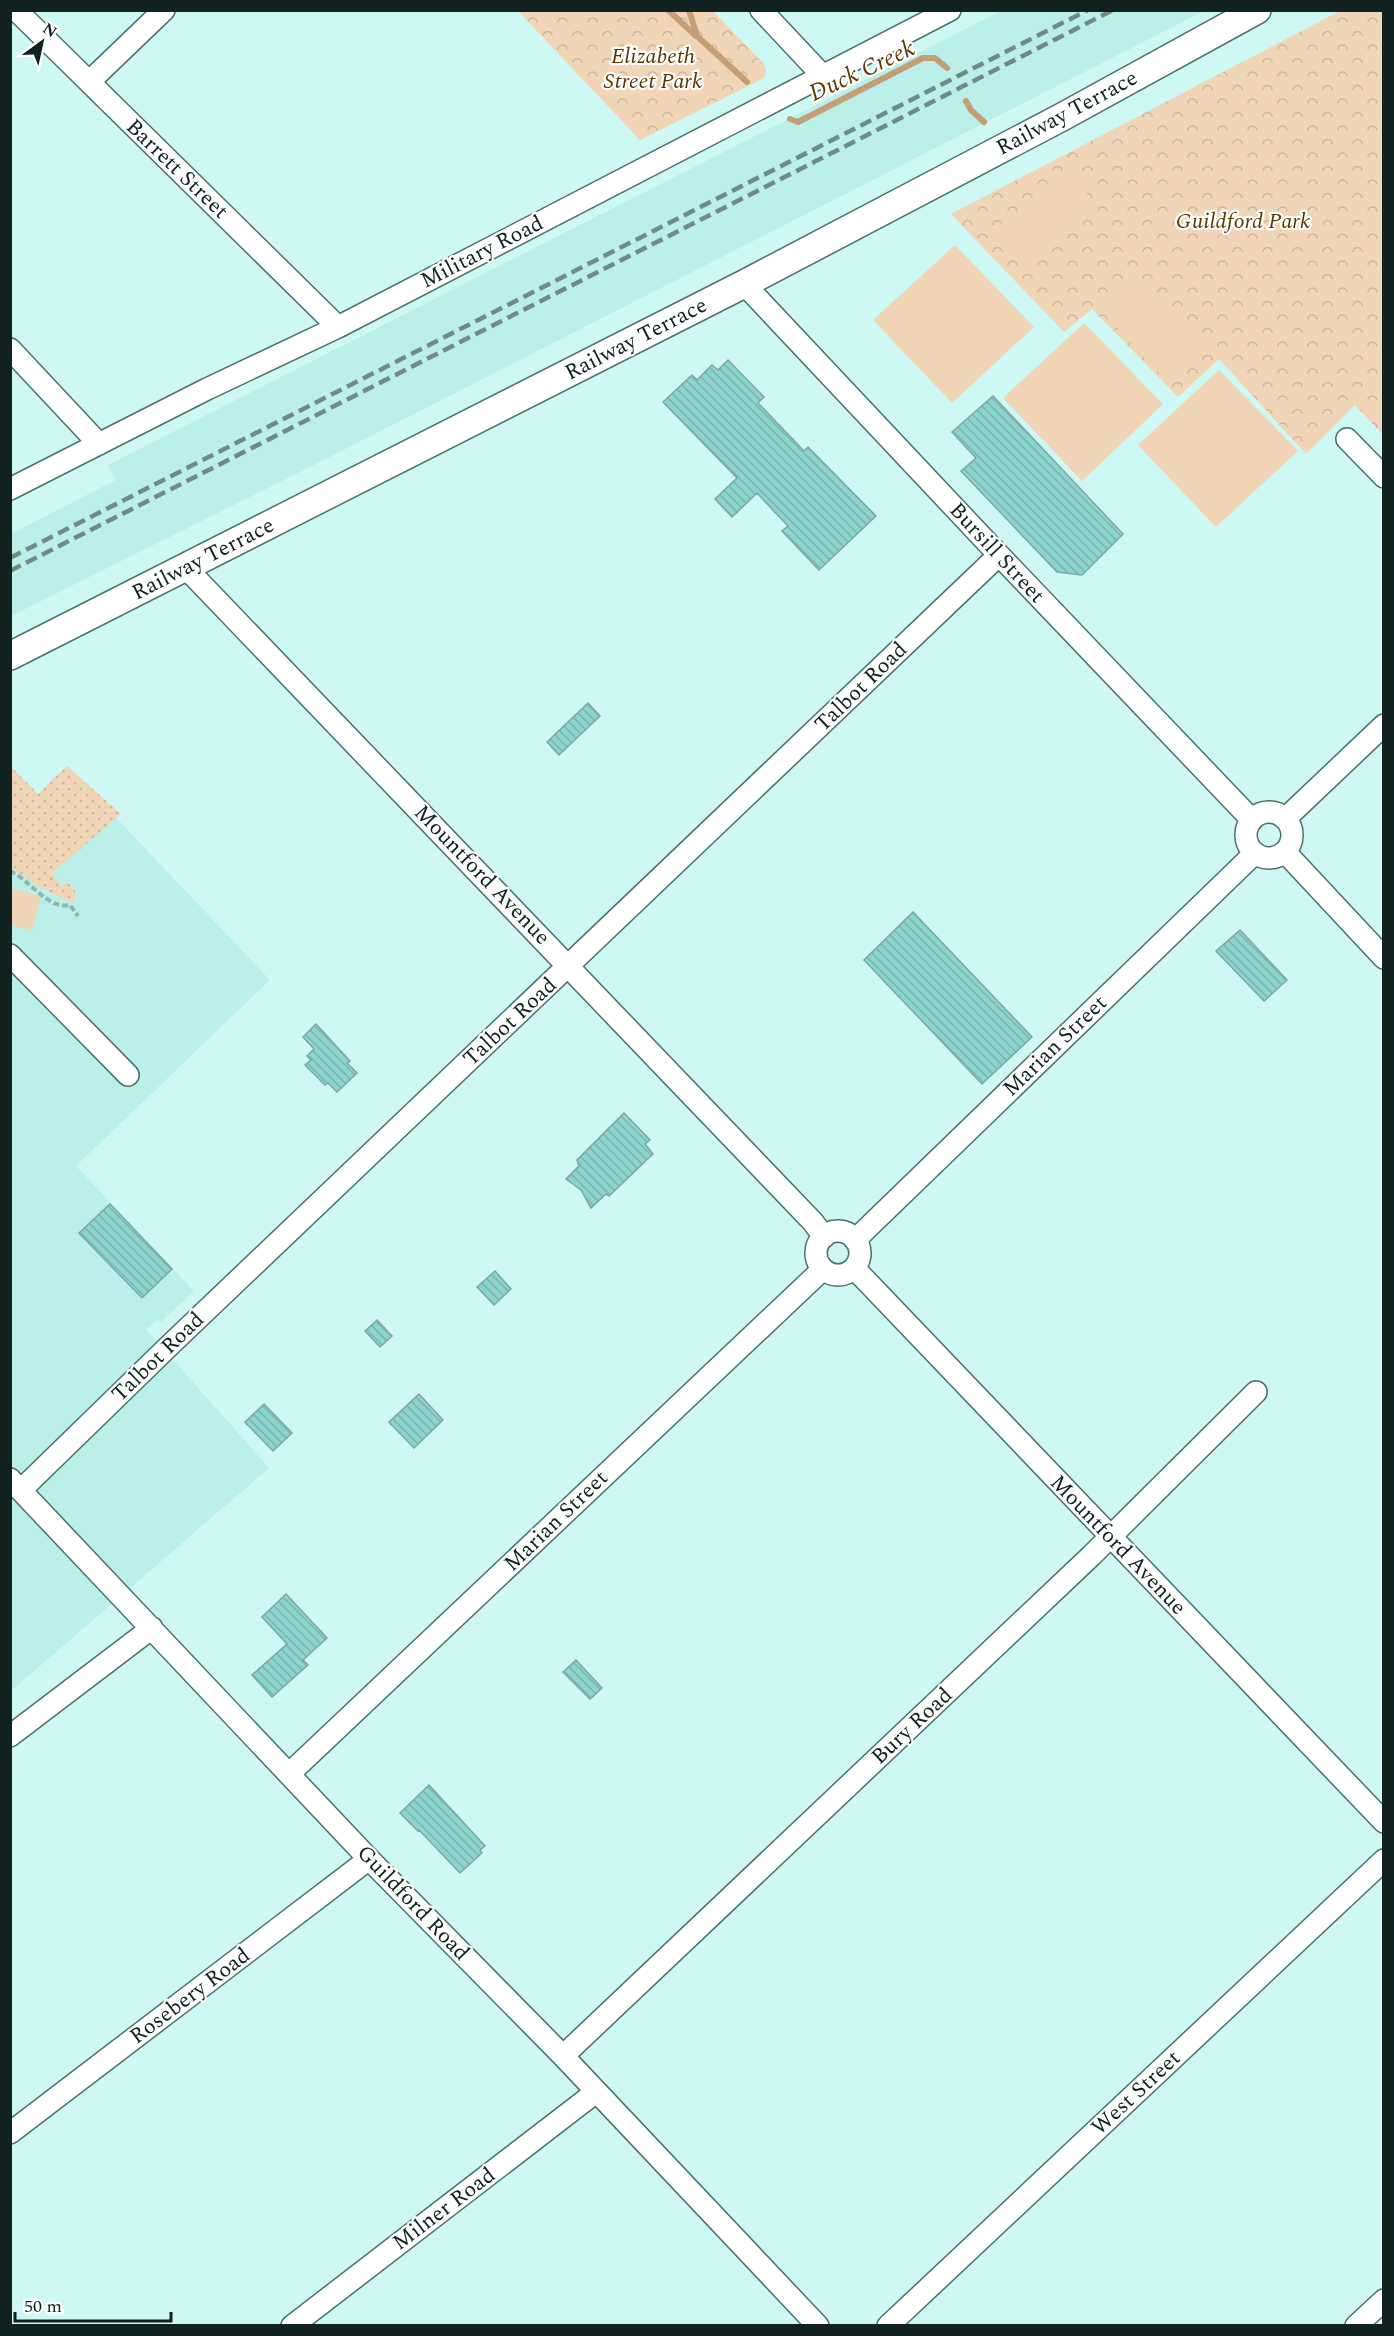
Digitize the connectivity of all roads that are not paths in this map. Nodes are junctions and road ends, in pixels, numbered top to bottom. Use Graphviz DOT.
graph roads {
  1 [pos="16,10"];
  2 [pos="164,10"];
  3 [pos="761,10"];
  4 [pos="950,10"];
  5 [pos="1257,10"];
  6 [pos="822,75"];
  7 [pos="89,82"];
  8 [pos="744,284"];
  9 [pos="338,327"];
  10 [pos="10,349"];
  11 [pos="1347,440"];
  12 [pos="99,444"];
  13 [pos="1383,477"];
  14 [pos="10,489"];
  15 [pos="999,555"];
  16 [pos="186,568"];
  17 [pos="10,656"];
  18 [pos="1383,725"];
  19 [pos="1285,819"];
  20 [pos="1252,820"];
  21 [pos="1285,852"];
  22 [pos="1255,853"];
  23 [pos="10,955"];
  24 [pos="1383,958"];
  25 [pos="569,966"];
  26 [pos="128,1075"];
  27 [pos="824,1237"];
  28 [pos="855,1240"];
  29 [pos="854,1268"];
  30 [pos="823,1269"];
  31 [pos="1256,1392"];
  32 [pos="16,1484"];
  33 [pos="1111,1538"];
  34 [pos="152,1628"];
  35 [pos="13,1729"];
  36 [pos="290,1773"];
  37 [pos="1383,1822"];
  38 [pos="369,1858"];
  39 [pos="1383,1860"];
  40 [pos="563,2056"];
  41 [pos="596,2092"];
  42 [pos="10,2133"];
  43 [pos="1383,2300"];
  44 [pos="291,2325"];
  45 [pos="818,2325"];
  46 [pos="888,2325"];
  47 [pos="1356,2325"];
  1 -- 7 [label="street, Barrett Street"];
  2 -- 7 [label="street"];
  3 -- 6 [label="street"];
  4 -- 6 [label="street, Military Road"];
  5 -- 8 [label="main road, Railway Terrace"];
  6 -- 9 [label="street, Military Road"];
  7 -- 9 [label="street, Barrett Street"];
  8 -- 15 [label="street, Bursill Street"];
  8 -- 16 [label="main road, Railway Terrace"];
  9 -- 12 [label="street, Military Road"];
  10 -- 12 [label="street"];
  11 -- 13 [label="street"];
  12 -- 14 [label="street, Military Road"];
  15 -- 20 [label="street, Bursill Street"];
  15 -- 25 [label="street, Talbot Road"];
  16 -- 17 [label="main road, Railway Terrace"];
  16 -- 25 [label="street, Mountford Avenue"];
  18 -- 19 [label="street"];
  19 -- 20 [label="street"];
  19 -- 21 [label="street"];
  20 -- 22 [label="street"];
  21 -- 22 [label="street"];
  21 -- 24 [label="street"];
  22 -- 28 [label="street, Marian Street"];
  23 -- 26 [label="street"];
  25 -- 27 [label="street, Mountford Avenue"];
  25 -- 32 [label="street, Talbot Road"];
  27 -- 28 [label="street"];
  27 -- 30 [label="street"];
  28 -- 29 [label="street"];
  29 -- 30 [label="street"];
  29 -- 33 [label="street, Mountford Avenue"];
  30 -- 36 [label="street, Marian Street"];
  31 -- 33 [label="street, Bury Road"];
  32 -- 34 [label="street, Guildford Road"];
  33 -- 37 [label="street, Mountford Avenue"];
  33 -- 40 [label="street, Bury Road"];
  34 -- 35 [label="street"];
  34 -- 36 [label="street, Guildford Road"];
  36 -- 38 [label="street, Guildford Road"];
  38 -- 40 [label="street, Guildford Road"];
  38 -- 42 [label="street, Rosebery Road"];
  39 -- 46 [label="street, West Street"];
  40 -- 41 [label="street, Guildford Road"];
  41 -- 44 [label="street, Milner Road"];
  41 -- 45 [label="street, Guildford Road"];
  43 -- 47 [label="street"];
}
